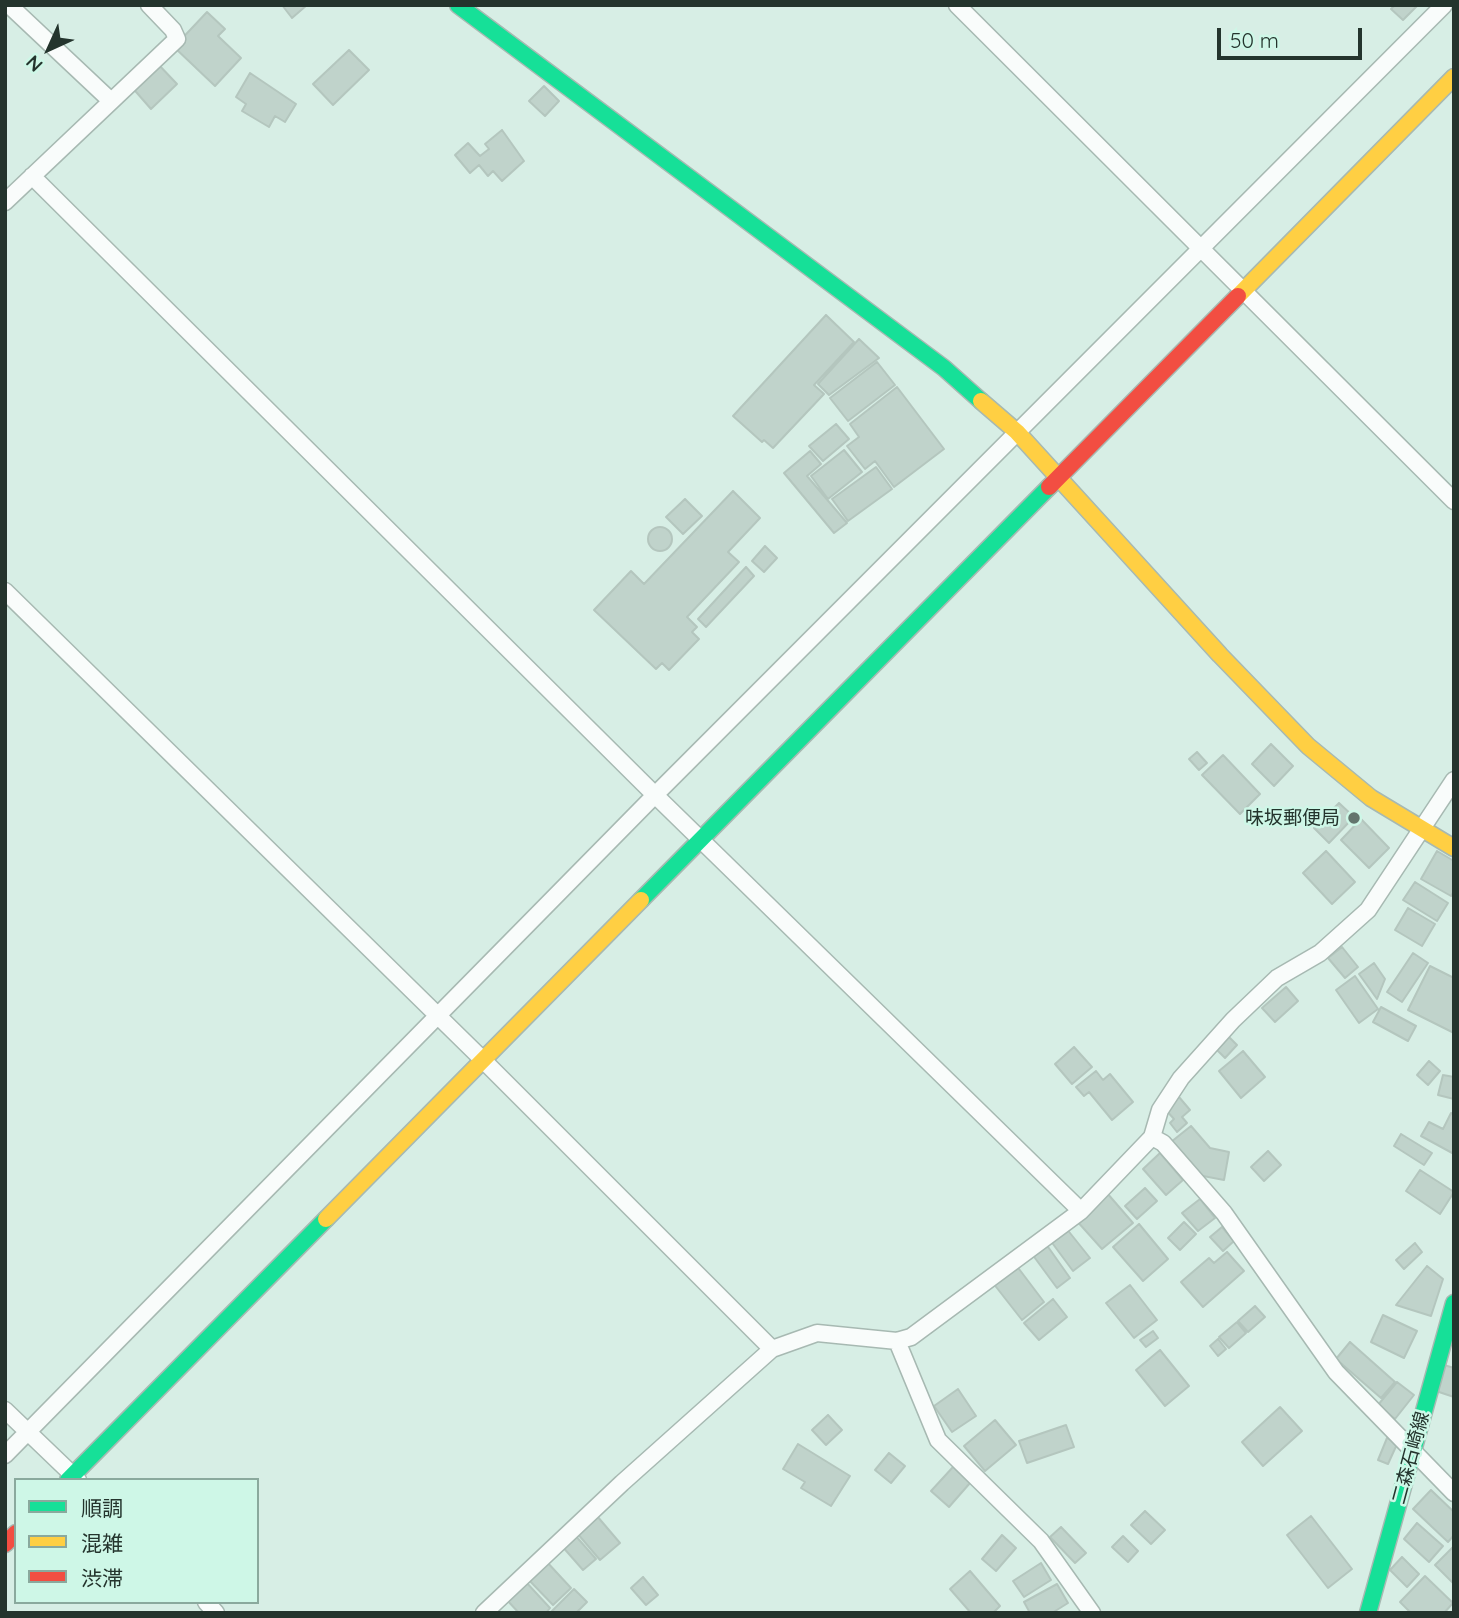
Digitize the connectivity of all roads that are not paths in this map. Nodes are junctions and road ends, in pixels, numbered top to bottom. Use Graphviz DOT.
graph roads {
  1 [pos="9,5"];
  2 [pos="149,5"];
  3 [pos="458,5"];
  4 [pos="957,5"];
  5 [pos="1444,5"];
  6 [pos="1454,77"];
  7 [pos="111,101"];
  8 [pos="32,176"];
  9 [pos="5,202"];
  10 [pos="1200,248"];
  11 [pos="1244,289"];
  12 [pos="1017,432"];
  13 [pos="1059,476"];
  14 [pos="1454,501"];
  15 [pos="5,591"];
  16 [pos="1454,780"];
  17 [pos="655,795"];
  18 [pos="1421,829"];
  19 [pos="701,839"];
  20 [pos="1454,848"];
  21 [pos="439,1017"];
  22 [pos="482,1059"];
  23 [pos="1152,1136"];
  24 [pos="1081,1211"];
  25 [pos="1454,1303"];
  26 [pos="897,1341"];
  27 [pos="772,1349"];
  28 [pos="5,1410"];
  29 [pos="28,1432"];
  30 [pos="1414,1449"];
  31 [pos="5,1455"];
  32 [pos="73,1478"];
  33 [pos="1454,1493"];
  34 [pos="484,1613"];
  35 [pos="1092,1613"];
  36 [pos="1368,1613"];
  1 -- 7 [label="street"];
  2 -- 7 [label="street"];
  3 -- 12 [label="street"];
  4 -- 10 [label="street"];
  5 -- 10 [label="street"];
  6 -- 11 [label="street"];
  7 -- 8 [label="street"];
  8 -- 9 [label="street"];
  8 -- 17 [label="street"];
  10 -- 11 [label="street"];
  10 -- 12 [label="street"];
  11 -- 13 [label="street"];
  11 -- 14 [label="street"];
  12 -- 13 [label="street"];
  12 -- 17 [label="street"];
  13 -- 18 [label="street"];
  13 -- 19 [label="street"];
  15 -- 21 [label="street"];
  16 -- 18 [label="street"];
  17 -- 19 [label="street"];
  17 -- 21 [label="street"];
  18 -- 20 [label="street"];
  18 -- 23 [label="street"];
  19 -- 22 [label="street"];
  19 -- 24 [label="street"];
  21 -- 22 [label="street"];
  21 -- 29 [label="street"];
  22 -- 27 [label="street"];
  22 -- 32 [label="street"];
  23 -- 24 [label="street"];
  23 -- 30 [label="street"];
  24 -- 26 [label="street"];
  25 -- 30 [label="street, 二森石崎線"];
  26 -- 27 [label="street"];
  26 -- 35 [label="street"];
  27 -- 34 [label="street"];
  28 -- 29 [label="street"];
  29 -- 31 [label="street"];
  29 -- 32 [label="street"];
  30 -- 33 [label="street"];
  30 -- 36 [label="street, 二森石崎線"];
}
